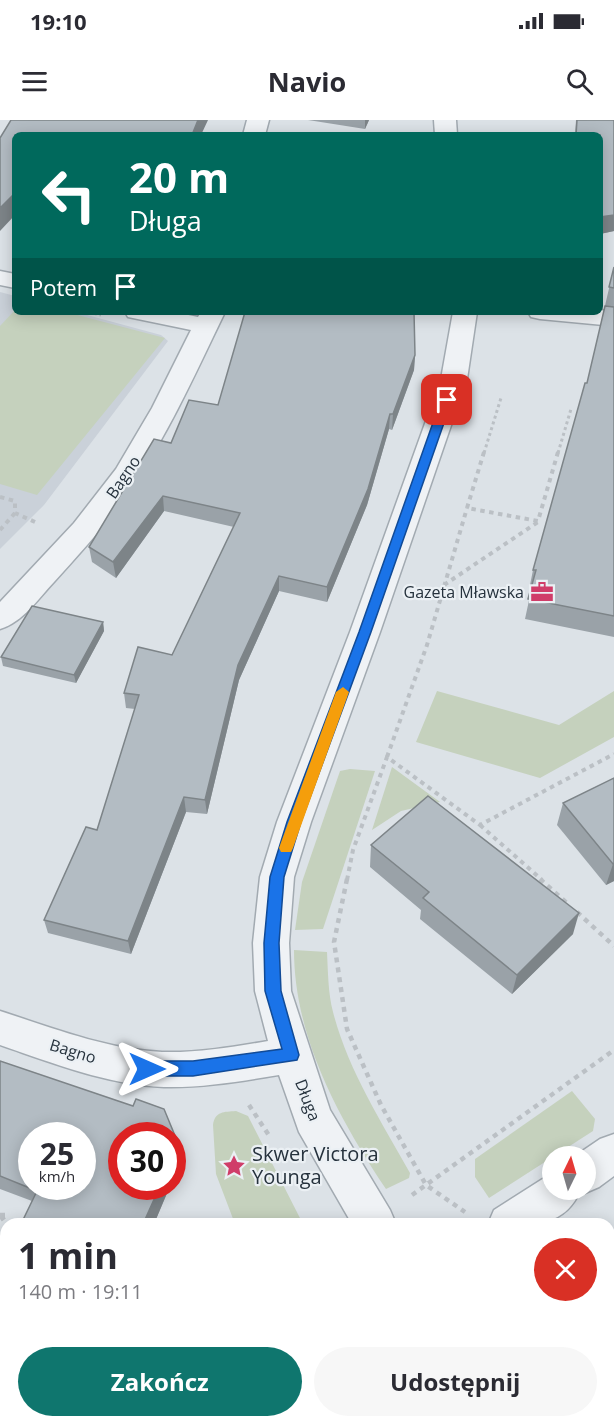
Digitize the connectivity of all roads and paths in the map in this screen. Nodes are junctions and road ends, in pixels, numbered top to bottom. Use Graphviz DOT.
graph roads {
  1 [pos="168,315"];
  2 [pos="465,315"];
  3 [pos="572,315"];
  4 [pos="210,319"];
  5 [pos="614,319"];
  6 [pos="501,398"];
  7 [pos="572,409"];
  8 [pos="0,497"];
  9 [pos="467,508"];
  10 [pos="15,513"];
  11 [pos="538,521"];
  12 [pos="35,522"];
  13 [pos="0,531"];
  14 [pos="444,585"];
  15 [pos="0,618"];
  16 [pos="614,754"];
  17 [pos="387,757"];
  18 [pos="480,825"];
  19 [pos="614,946"];
  20 [pos="0,1028"];
  21 [pos="614,1050"];
  22 [pos="291,1055"];
  23 [pos="237,1103"];
  24 [pos="271,1139"];
  25 [pos="614,1154"];
  26 [pos="596,1166"];
  27 [pos="426,1185"];
  28 [pos="542,1198"];
  29 [pos="371,1218"];
  30 [pos="486,1218"];
  31 [pos="498,1218"];
  1 -- 4 [label="street"];
  2 -- 22 [label="street, Długa"];
  3 -- 5 [label="street"];
  4 -- 15 [label="street, Bagno"];
  6 -- 9 [label="path"];
  7 -- 11 [label="path"];
  8 -- 10 [label="path"];
  9 -- 11 [label="path"];
  9 -- 14 [label="path"];
  10 -- 12 [label="path"];
  10 -- 13 [label="path"];
  11 -- 14 [label="path"];
  14 -- 17 [label="path"];
  16 -- 18 [label="path"];
  17 -- 18 [label="path"];
  17 -- 27 [label="path"];
  18 -- 19 [label="path"];
  20 -- 22 [label="street, Bagno"];
  21 -- 27 [label="path"];
  22 -- 29 [label="street, Długa"];
  23 -- 24 [label="path"];
  25 -- 26 [label="street"];
  27 -- 30 [label="path"];
  28 -- 31 [label="street"];
}
